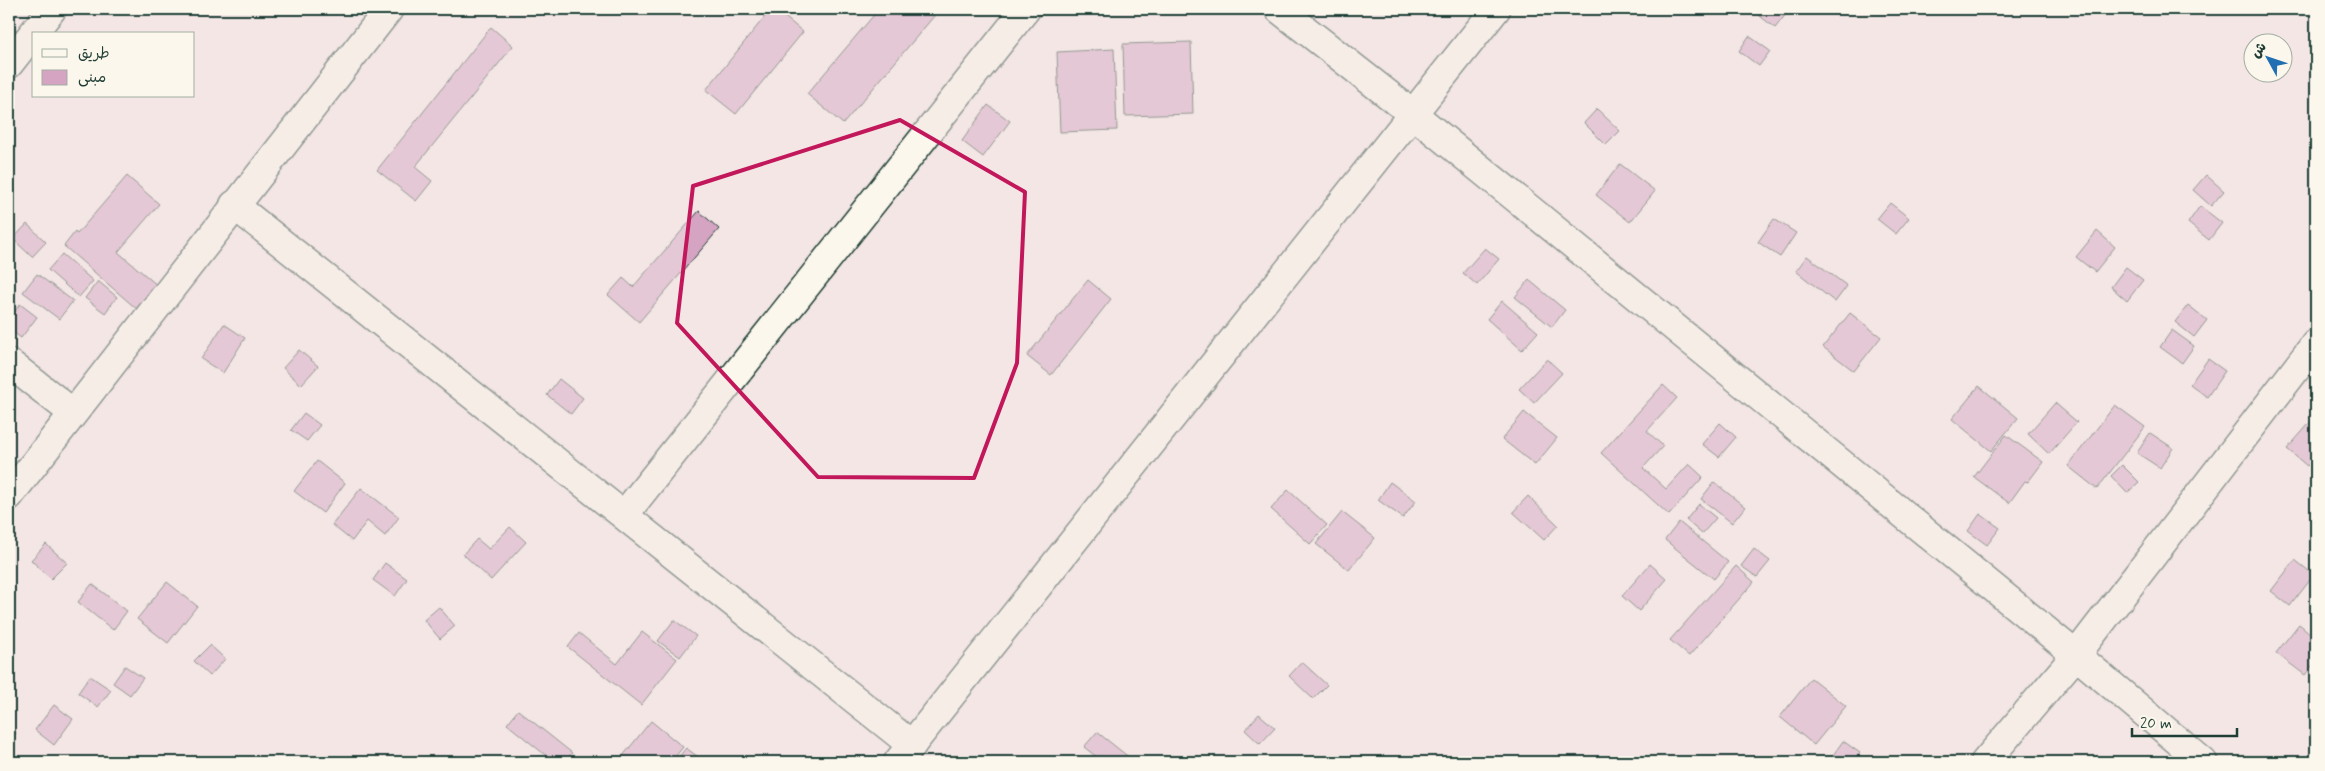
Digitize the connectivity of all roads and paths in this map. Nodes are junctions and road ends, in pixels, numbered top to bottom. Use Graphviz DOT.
graph roads {
  1 [pos="52,9"];
  2 [pos="389,9"];
  3 [pos="1026,9"];
  4 [pos="1279,9"];
  5 [pos="1496,9"];
  6 [pos="34,32"];
  7 [pos="32,35"];
  8 [pos="9,64"];
  9 [pos="1413,114"];
  10 [pos="234,205"];
  11 [pos="2316,343"];
  12 [pos="9,363"];
  13 [pos="73,413"];
  14 [pos="9,496"];
  15 [pos="624,515"];
  16 [pos="2076,655"];
  17 [pos="905,753"];
  18 [pos="1985,762"];
  19 [pos="2203,762"];
  1 -- 6 [label="street"];
  2 -- 10 [label="street"];
  3 -- 15 [label="street"];
  4 -- 9 [label="street"];
  5 -- 9 [label="street"];
  7 -- 8 [label="street"];
  9 -- 16 [label="street"];
  9 -- 17 [label="street"];
  10 -- 13 [label="street"];
  10 -- 15 [label="street"];
  11 -- 16 [label="street"];
  12 -- 13 [label="street"];
  13 -- 14 [label="street"];
  15 -- 17 [label="street"];
  16 -- 18 [label="street"];
  16 -- 19 [label="street"];
}
